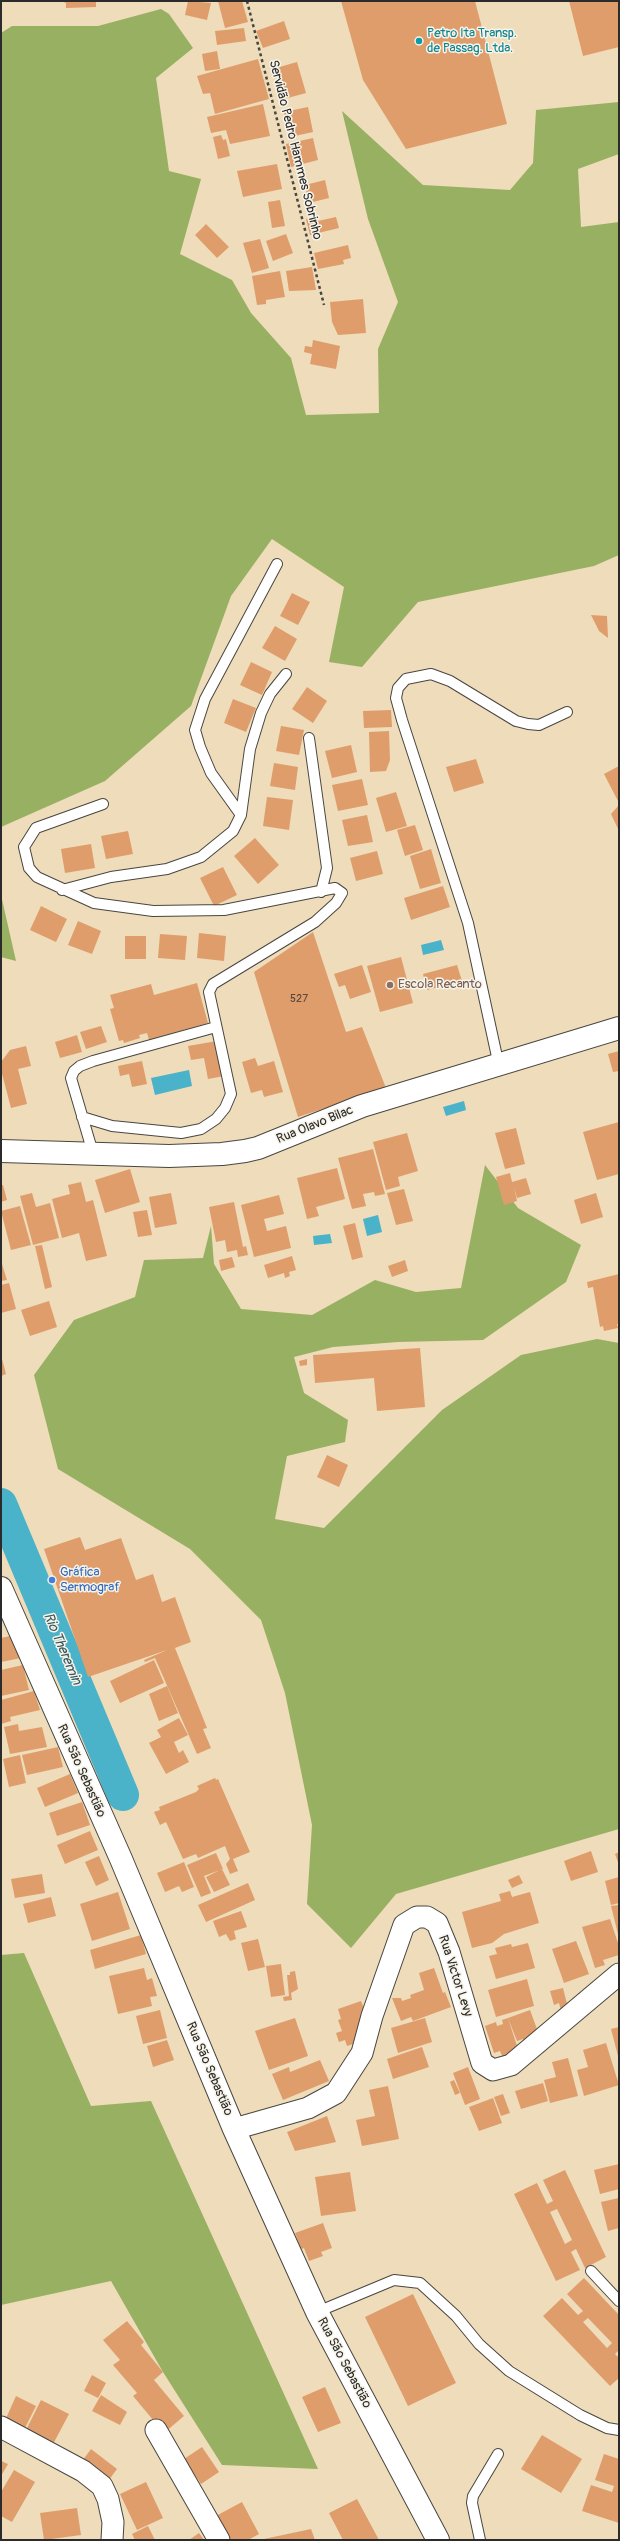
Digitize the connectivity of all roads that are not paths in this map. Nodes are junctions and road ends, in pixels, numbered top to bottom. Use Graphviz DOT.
graph roads {
  1 [pos="277,564"];
  2 [pos="286,674"];
  3 [pos="567,712"];
  4 [pos="309,738"];
  5 [pos="103,804"];
  6 [pos="241,815"];
  7 [pos="62,890"];
  8 [pos="321,892"];
  9 [pos="216,1027"];
  10 [pos="619,1028"];
  11 [pos="499,1066"];
  12 [pos="82,1117"];
  13 [pos="1,1151"];
  14 [pos="93,1153"];
  15 [pos="1,1588"];
  16 [pos="6,1618"];
  17 [pos="619,1974"];
  18 [pos="234,2129"];
  19 [pos="591,2271"];
  20 [pos="619,2301"];
  21 [pos="317,2312"];
  22 [pos="1,2427"];
  23 [pos="156,2430"];
  24 [pos="619,2430"];
  25 [pos="498,2454"];
  26 [pos="112,2540"];
  27 [pos="219,2540"];
  28 [pos="438,2540"];
  29 [pos="480,2540"];
  1 -- 6 [label="lane"];
  2 -- 6 [label="lane"];
  3 -- 11 [label="lane"];
  4 -- 8 [label="lane"];
  5 -- 7 [label="lane"];
  6 -- 7 [label="lane"];
  7 -- 8 [label="lane"];
  8 -- 9 [label="lane"];
  9 -- 12 [label="lane"];
  9 -- 12 [label="lane"];
  10 -- 11 [label="street, Rua Olavo Bilac"];
  11 -- 14 [label="street, Rua Olavo Bilac"];
  12 -- 14 [label="lane"];
  13 -- 14 [label="street, Rua Olavo Bilac"];
  15 -- 16 [label="street, Rua São Sebastião"];
  16 -- 18 [label="street, Rua São Sebastião"];
  17 -- 18 [label="street, Rua Victor Levy"];
  18 -- 21 [label="street, Rua São Sebastião"];
  19 -- 20 [label="lane"];
  21 -- 24 [label="lane"];
  21 -- 28 [label="street, Rua São Sebastião"];
  22 -- 26 [label="street"];
  23 -- 27 [label="street"];
  25 -- 29 [label="lane"];
}
